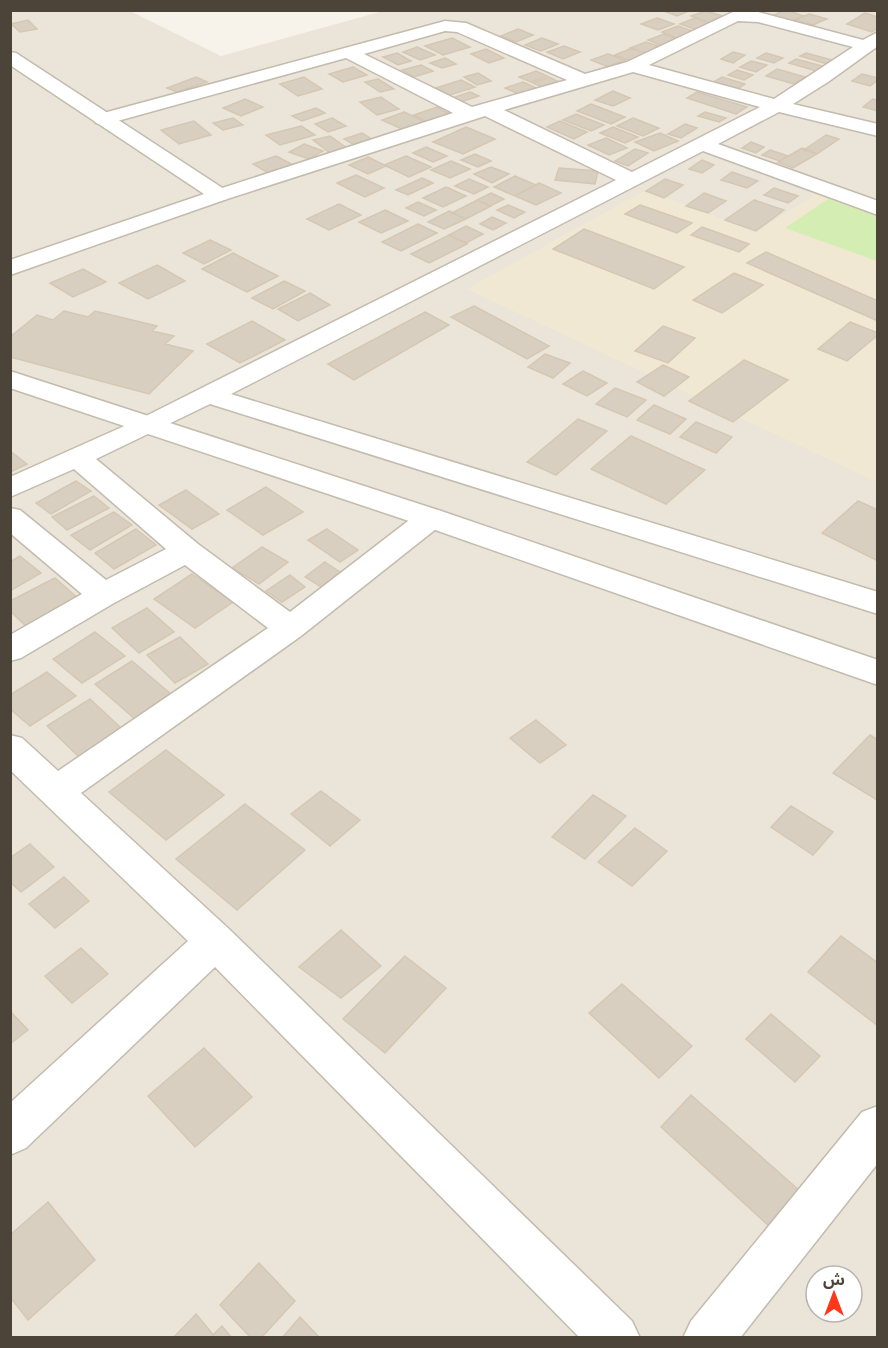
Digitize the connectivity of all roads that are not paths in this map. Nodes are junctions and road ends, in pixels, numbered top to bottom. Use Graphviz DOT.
graph roads {
  1 [pos="871,41"];
  2 [pos="347,52"];
  3 [pos="10,57"];
  4 [pos="633,66"];
  5 [pos="583,80"];
  6 [pos="777,106"];
  7 [pos="478,112"];
  8 [pos="103,118"];
  9 [pos="878,130"];
  10 [pos="700,144"];
  11 [pos="631,179"];
  12 [pos="219,195"];
  13 [pos="878,208"];
  14 [pos="10,268"];
  15 [pos="14,383"];
  16 [pos="208,395"];
  17 [pos="149,425"];
  18 [pos="78,458"];
  19 [pos="10,488"];
  20 [pos="10,517"];
  21 [pos="431,519"];
  22 [pos="187,551"];
  23 [pos="103,595"];
  24 [pos="878,603"];
  25 [pos="290,628"];
  26 [pos="10,650"];
  27 [pos="878,672"];
  28 [pos="26,771"];
  29 [pos="215,941"];
  30 [pos="878,1127"];
  31 [pos="10,1133"];
  32 [pos="615,1338"];
  33 [pos="708,1338"];
  1 -- 4 [label="street"];
  1 -- 6 [label="street"];
  2 -- 5 [label="street"];
  2 -- 7 [label="street"];
  2 -- 8 [label="street"];
  3 -- 8 [label="street"];
  4 -- 5 [label="street"];
  4 -- 6 [label="street"];
  5 -- 7 [label="street"];
  6 -- 9 [label="street"];
  6 -- 10 [label="street"];
  7 -- 11 [label="street"];
  7 -- 12 [label="street"];
  8 -- 12 [label="street"];
  10 -- 11 [label="street"];
  10 -- 13 [label="street"];
  11 -- 16 [label="street"];
  12 -- 14 [label="street"];
  15 -- 17 [label="street"];
  16 -- 17 [label="street"];
  16 -- 24 [label="street"];
  17 -- 18 [label="street"];
  17 -- 21 [label="street"];
  18 -- 19 [label="street"];
  18 -- 22 [label="street"];
  20 -- 23 [label="street"];
  21 -- 25 [label="street"];
  21 -- 27 [label="street"];
  22 -- 23 [label="street"];
  22 -- 25 [label="street"];
  23 -- 26 [label="street"];
  25 -- 28 [label="street"];
  28 -- 29 [label="street"];
  29 -- 31 [label="street"];
  29 -- 32 [label="street"];
  30 -- 33 [label="street"];
}
